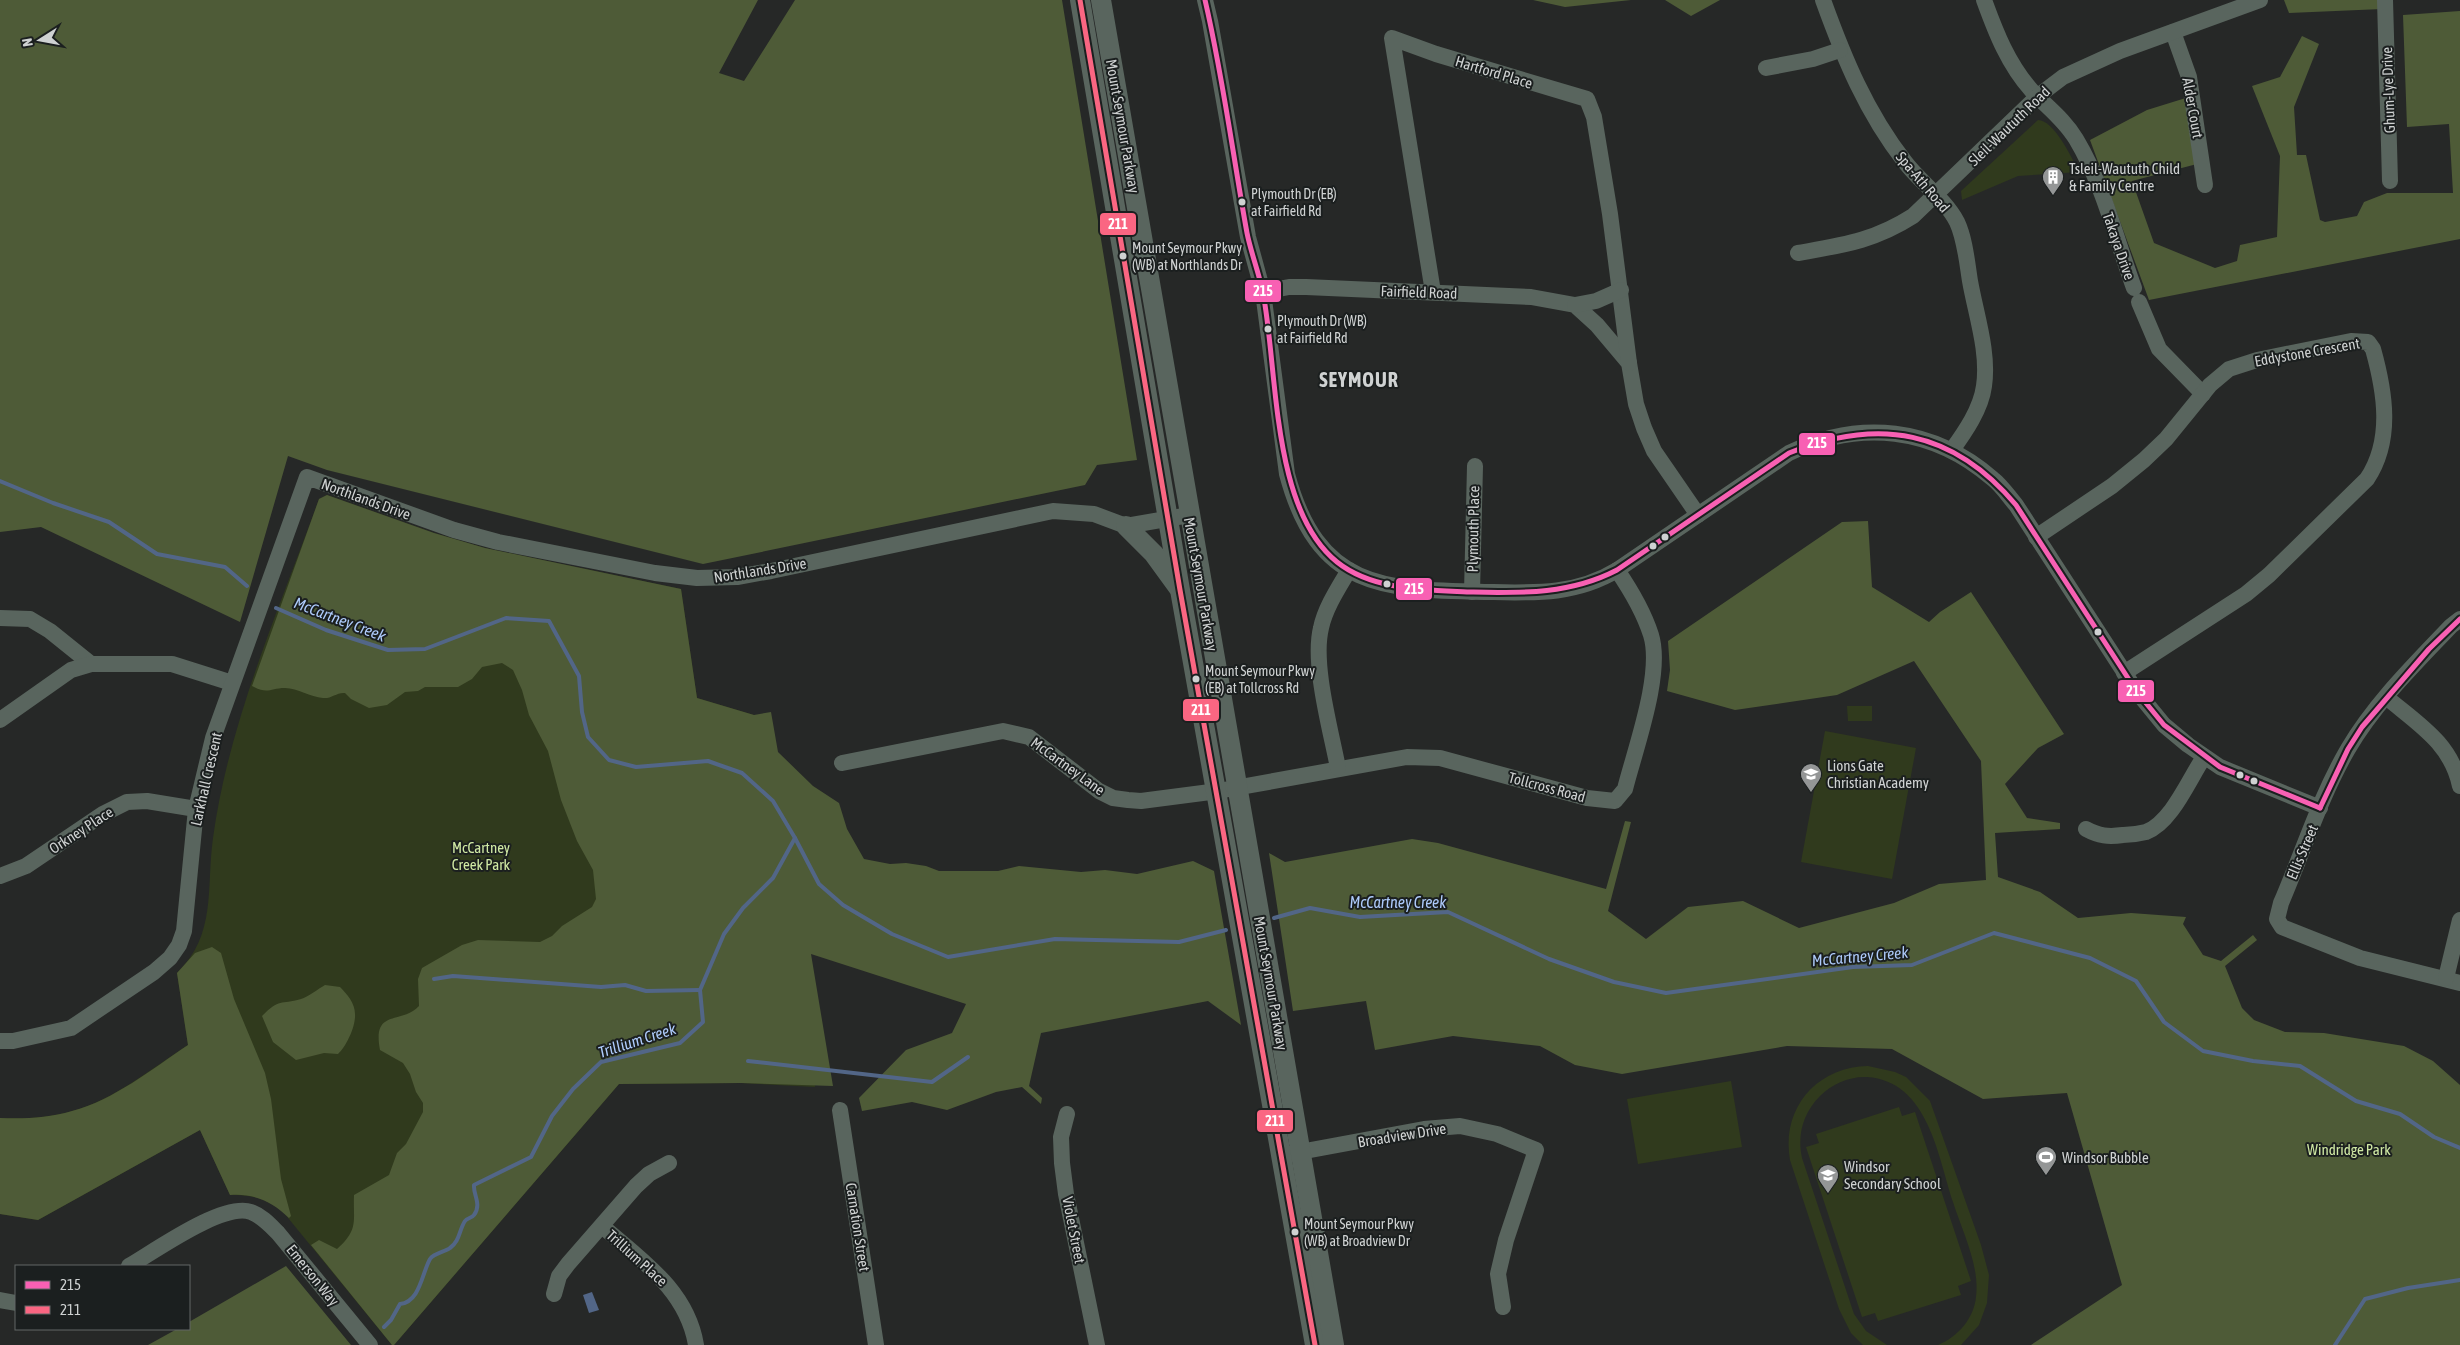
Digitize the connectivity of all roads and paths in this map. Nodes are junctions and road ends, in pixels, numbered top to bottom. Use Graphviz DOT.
graph roads {
  1 [pos="1080,0"];
  2 [pos="1101,0"];
  3 [pos="1205,0"];
  4 [pos="1822,0"];
  5 [pos="1984,0"];
  6 [pos="2260,0"];
  7 [pos="2385,0"];
  8 [pos="2174,32"];
  9 [pos="1840,50"];
  10 [pos="1766,68"];
  11 [pos="2038,96"];
  12 [pos="2390,181"];
  13 [pos="2205,185"];
  14 [pos="1936,196"];
  15 [pos="1798,253"];
  16 [pos="1621,290"];
  17 [pos="1263,292"];
  18 [pos="1433,292"];
  19 [pos="1575,306"];
  20 [pos="1629,363"];
  21 [pos="2203,394"];
  22 [pos="1952,450"];
  23 [pos="1475,466"];
  24 [pos="307,478"];
  25 [pos="1189,515"];
  26 [pos="1698,515"];
  27 [pos="1169,519"];
  28 [pos="1126,526"];
  29 [pos="2036,537"];
  30 [pos="1350,570"];
  31 [pos="1617,570"];
  32 [pos="1180,590"];
  33 [pos="1472,592"];
  34 [pos="0,618"];
  35 [pos="2460,619"];
  36 [pos="91,664"];
  37 [pos="2124,673"];
  38 [pos="232,683"];
  39 [pos="2386,697"];
  40 [pos="0,720"];
  41 [pos="2204,757"];
  42 [pos="842,763"];
  43 [pos="1338,768"];
  44 [pos="2460,786"];
  45 [pos="1227,789"];
  46 [pos="2320,808"];
  47 [pos="196,809"];
  48 [pos="2086,829"];
  49 [pos="0,876"];
  50 [pos="2460,920"];
  51 [pos="2453,980"];
  52 [pos="0,1041"];
  53 [pos="840,1110"];
  54 [pos="1068,1114"];
  55 [pos="1291,1154"];
  56 [pos="669,1164"];
  57 [pos="602,1226"];
  58 [pos="131,1265"];
  59 [pos="554,1294"];
  60 [pos="0,1300"];
  61 [pos="15,1303"];
  62 [pos="1503,1307"];
  63 [pos="370,1345"];
  64 [pos="696,1345"];
  65 [pos="876,1345"];
  66 [pos="1097,1345"];
  67 [pos="1315,1345"];
  68 [pos="1334,1345"];
  1 -- 27 [label="main road, Mount Seymour Parkway"];
  2 -- 25 [label="main road, Mount Seymour Parkway"];
  3 -- 17 [label="street"];
  4 -- 9 [label="street, Spa-Ath Road"];
  5 -- 11 [label="street, Takaya Drive"];
  6 -- 8 [label="street, Sleil-Waututh Road"];
  7 -- 12 [label="street, Ghum-Lye Drive"];
  8 -- 11 [label="street, Sleil-Waututh Road"];
  8 -- 13 [label="street, Alder Court"];
  9 -- 10 [label="street"];
  9 -- 14 [label="street, Spa-Ath Road"];
  11 -- 14 [label="street, Sleil-Waututh Road"];
  11 -- 21 [label="street, Takaya Drive"];
  14 -- 15 [label="street, Sleil-Waututh Road"];
  14 -- 22 [label="street, Spa-Ath Road"];
  16 -- 18 [label="street, Hartford Place"];
  16 -- 19 [label="street, Fairfield Road"];
  16 -- 20 [label="street, Hartford Place"];
  17 -- 18 [label="street, Fairfield Road"];
  17 -- 30 [label="street"];
  18 -- 19 [label="street, Fairfield Road"];
  19 -- 20 [label="street, Fairfield Road"];
  20 -- 26 [label="street"];
  21 -- 29 [label="street, Eddystone Crescent"];
  21 -- 37 [label="street, Eddystone Crescent"];
  22 -- 26 [label="street"];
  22 -- 29 [label="street"];
  23 -- 33 [label="street, Plymouth Place"];
  24 -- 28 [label="street, Northlands Drive"];
  24 -- 38 [label="street, Larkhall Crescent"];
  25 -- 27 [label="street, Northlands Drive"];
  25 -- 45 [label="main road, Mount Seymour Parkway"];
  26 -- 31 [label="street"];
  27 -- 28 [label="street, Northlands Drive"];
  27 -- 32 [label="main road, Mount Seymour Parkway"];
  28 -- 32 [label="main road"];
  29 -- 37 [label="street"];
  30 -- 33 [label="street"];
  30 -- 43 [label="street"];
  31 -- 33 [label="street"];
  31 -- 43 [label="street, Tollcross Road"];
  32 -- 45 [label="main road, Mount Seymour Parkway"];
  34 -- 36 [label="street"];
  35 -- 39 [label="street, Ellis Street"];
  36 -- 38 [label="street"];
  36 -- 40 [label="street"];
  37 -- 41 [label="street"];
  38 -- 47 [label="street, Larkhall Crescent"];
  39 -- 44 [label="street"];
  39 -- 46 [label="street, Ellis Street"];
  41 -- 46 [label="street"];
  41 -- 48 [label="street"];
  42 -- 45 [label="street, McCartney Lane"];
  43 -- 45 [label="street, Tollcross Road"];
  45 -- 55 [label="main road, Mount Seymour Parkway"];
  46 -- 51 [label="street, Ellis Street"];
  47 -- 49 [label="street, Orkney Place"];
  47 -- 52 [label="street, Larkhall Crescent"];
  50 -- 51 [label="street"];
  53 -- 65 [label="street, Carnation Street"];
  54 -- 66 [label="street, Violet Street"];
  55 -- 62 [label="street, Broadview Drive"];
  55 -- 67 [label="main road, Mount Seymour Parkway"];
  55 -- 68 [label="main road, Mount Seymour Parkway"];
  56 -- 57 [label="street, Trillium Place"];
  57 -- 59 [label="street, Trillium Place"];
  57 -- 64 [label="street, Trillium Place"];
  58 -- 63 [label="street, Emerson Way"];
  60 -- 61 [label="street"];
}
